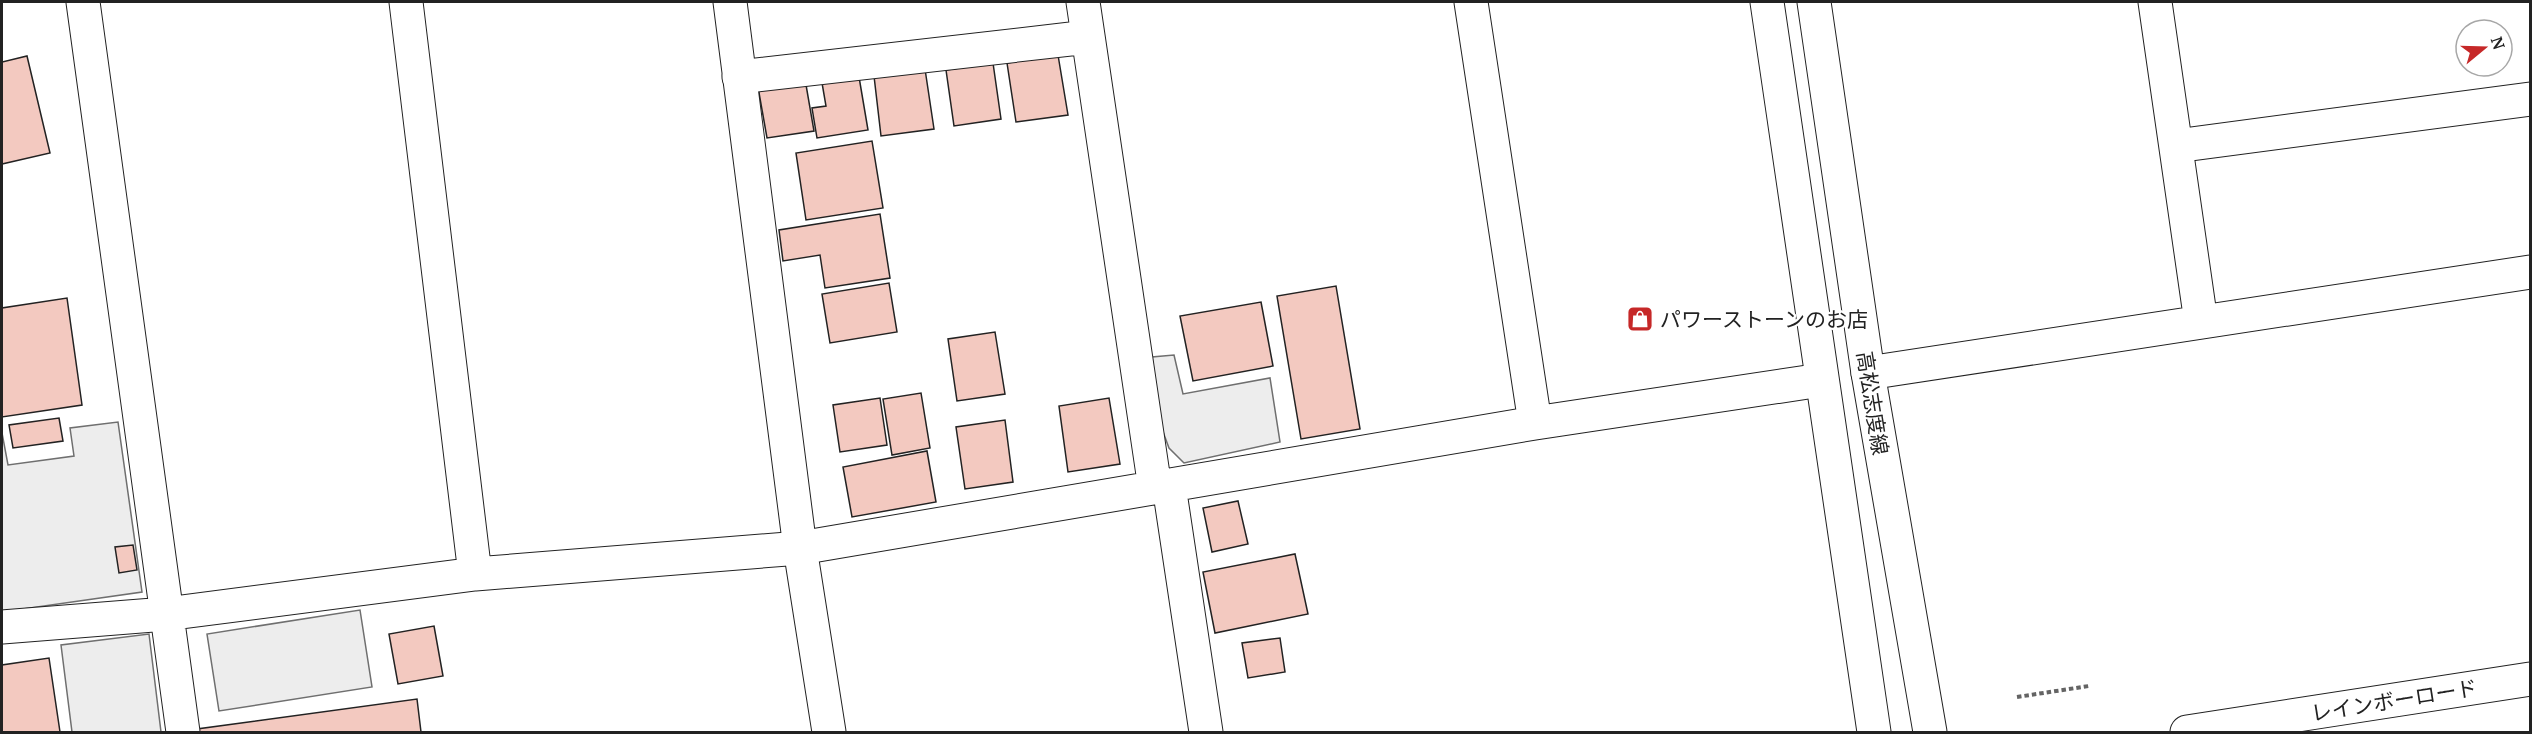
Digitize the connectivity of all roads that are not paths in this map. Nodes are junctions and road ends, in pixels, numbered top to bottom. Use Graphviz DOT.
graph roads {
  1 [pos="83,2"];
  2 [pos="406,2"];
  3 [pos="730,2"];
  4 [pos="1083,2"];
  5 [pos="1471,2"];
  6 [pos="1767,2"];
  7 [pos="1814,2"];
  8 [pos="2155,2"];
  9 [pos="1088,37"];
  10 [pos="739,77"];
  11 [pos="2530,99"];
  12 [pos="2176,146"];
  13 [pos="2530,272"];
  14 [pos="2201,322"];
  15 [pos="1868,373"];
  16 [pos="1821,380"];
  17 [pos="1535,423"];
  18 [pos="1162,487"];
  19 [pos="800,548"];
  20 [pos="476,574"];
  21 [pos="166,614"];
  22 [pos="2,627"];
  23 [pos="2530,679"];
  24 [pos="183,732"];
  25 [pos="829,732"];
  26 [pos="1206,732"];
  27 [pos="1874,732"];
  28 [pos="1930,732"];
  29 [pos="2187,732"];
  1 -- 21 [label="street"];
  2 -- 20 [label="street"];
  3 -- 10 [label="street"];
  4 -- 9 [label="street"];
  5 -- 17 [label="street"];
  6 -- 16 [label="street"];
  7 -- 15 [label="street, 高松志度線"];
  8 -- 12 [label="street"];
  9 -- 10 [label="street"];
  9 -- 18 [label="street"];
  10 -- 19 [label="street"];
  11 -- 12 [label="street"];
  12 -- 14 [label="street"];
  13 -- 14 [label="street"];
  14 -- 15 [label="street"];
  15 -- 28 [label="street, 高松志度線"];
  16 -- 17 [label="street"];
  16 -- 27 [label="street"];
  17 -- 18 [label="street"];
  18 -- 19 [label="street"];
  18 -- 26 [label="street"];
  19 -- 20 [label="street"];
  19 -- 25 [label="street"];
  20 -- 21 [label="street"];
  21 -- 22 [label="street"];
  21 -- 24 [label="street"];
  23 -- 29 [label="street, レインボーロード"];
}
